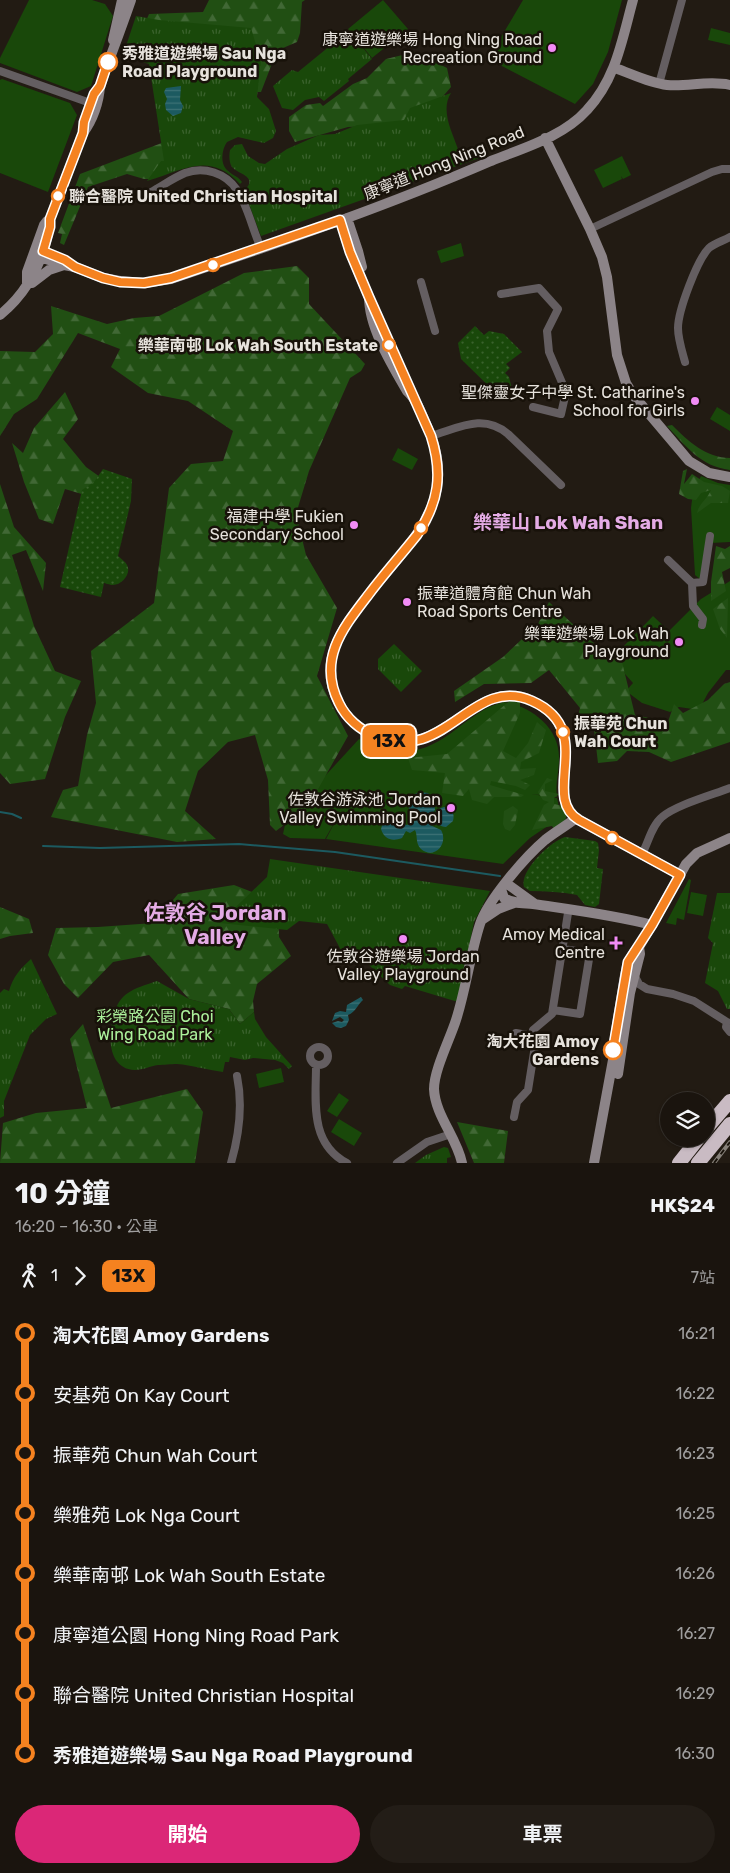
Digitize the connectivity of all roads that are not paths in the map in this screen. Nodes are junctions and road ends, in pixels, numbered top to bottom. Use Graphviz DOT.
graph roads {
  1 [pos="633,0"];
  2 [pos="682,0"];
  3 [pos="125,1"];
  4 [pos="615,68"];
  5 [pos="0,71"];
  6 [pos="660,84"];
  7 [pos="730,85"];
  8 [pos="93,104"];
  9 [pos="545,138"];
  10 [pos="730,169"];
  11 [pos="151,192"];
  12 [pos="344,219"];
  13 [pos="590,229"];
  14 [pos="730,237"];
  15 [pos="261,248"];
  16 [pos="39,253"];
  17 [pos="64,265"];
  18 [pos="75,267"];
  19 [pos="421,282"];
  20 [pos="27,286"];
  21 [pos="501,294"];
  22 [pos="0,314"];
  23 [pos="435,331"];
  24 [pos="685,362"];
  25 [pos="533,407"];
  26 [pos="431,436"];
  27 [pos="730,478"];
  28 [pos="561,485"];
  29 [pos="710,536"];
  30 [pos="668,560"];
  31 [pos="692,583"];
  32 [pos="702,625"];
  33 [pos="730,788"];
  34 [pos="576,818"];
  35 [pos="730,838"];
  36 [pos="642,854"];
  37 [pos="680,875"];
  38 [pos="504,886"];
  39 [pos="514,903"];
  40 [pos="535,904"];
  41 [pos="568,913"];
  42 [pos="480,922"];
  43 [pos="652,925"];
  44 [pos="639,947"];
  45 [pos="563,948"];
  46 [pos="634,974"];
  47 [pos="647,989"];
  48 [pos="629,996"];
  49 [pos="553,1010"];
  50 [pos="728,1021"];
  51 [pos="730,1032"];
  52 [pos="516,1034"];
  53 [pos="532,1036"];
  54 [pos="613,1050"];
  55 [pos="316,1065"];
  56 [pos="237,1076"];
  57 [pos="610,1097"];
  58 [pos="730,1100"];
  59 [pos="514,1117"];
  60 [pos="715,1118"];
  61 [pos="730,1124"];
  62 [pos="451,1134"];
  63 [pos="692,1147"];
  64 [pos="597,1162"];
  65 [pos="230,1163"];
  66 [pos="347,1163"];
  67 [pos="397,1163"];
  68 [pos="462,1163"];
  69 [pos="679,1163"];
  70 [pos="698,1163"];
  1 -- 4 [label="main road, 康寧道 Hong Ning Road"];
  2 -- 6 [label="street"];
  3 -- 8 [label="main road"];
  4 -- 6 [label="main road"];
  4 -- 9 [label="main road, 康寧道 Hong Ning Road"];
  5 -- 8 [label="street"];
  6 -- 7 [label="main road"];
  8 -- 16 [label="main road"];
  9 -- 12 [label="main road, 康寧道 Hong Ning Road"];
  9 -- 13 [label="main road"];
  10 -- 13 [label="street"];
  11 -- 15 [label="street"];
  12 -- 15 [label="main road, 康寧道 Hong Ning Road"];
  12 -- 26 [label="main road"];
  13 -- 27 [label="main road"];
  14 -- 24 [label="street"];
  15 -- 18 [label="main road, 康寧道 Hong Ning Road"];
  16 -- 17 [label="main road, 康寧道 Hong Ning Road"];
  16 -- 18 [label="main road, 康寧道 Hong Ning Road"];
  16 -- 20 [label="main road"];
  17 -- 18 [label="main road, 康寧道 Hong Ning Road"];
  17 -- 20 [label="main road"];
  19 -- 23 [label="street"];
  20 -- 22 [label="main road"];
  21 -- 25 [label="street"];
  26 -- 28 [label="street"];
  26 -- 34 [label="main road"];
  29 -- 31 [label="street"];
  30 -- 31 [label="street"];
  31 -- 32 [label="street"];
  33 -- 36 [label="street"];
  34 -- 36 [label="main road"];
  34 -- 38 [label="main road"];
  35 -- 37 [label="main road"];
  36 -- 37 [label="main road"];
  37 -- 43 [label="main road"];
  38 -- 39 [label="main road"];
  38 -- 40 [label="main road"];
  38 -- 42 [label="main road"];
  39 -- 40 [label="main road"];
  39 -- 42 [label="main road"];
  40 -- 43 [label="main road"];
  41 -- 45 [label="street"];
  42 -- 62 [label="main road"];
  43 -- 44 [label="main road"];
  44 -- 46 [label="main road"];
  44 -- 54 [label="main road"];
  45 -- 49 [label="street"];
  45 -- 49 [label="street"];
  46 -- 47 [label="street"];
  46 -- 48 [label="main road"];
  47 -- 48 [label="street"];
  47 -- 50 [label="street"];
  48 -- 57 [label="main road"];
  49 -- 53 [label="street"];
  50 -- 51 [label="street"];
  52 -- 53 [label="street"];
  53 -- 59 [label="street"];
  54 -- 57 [label="main road"];
  54 -- 64 [label="main road"];
  55 -- 66 [label="street"];
  56 -- 65 [label="street"];
  57 -- 64 [label="main road"];
  58 -- 60 [label="highway"];
  61 -- 70 [label="highway"];
  62 -- 67 [label="street"];
  62 -- 68 [label="main road"];
  63 -- 69 [label="highway"];
}
